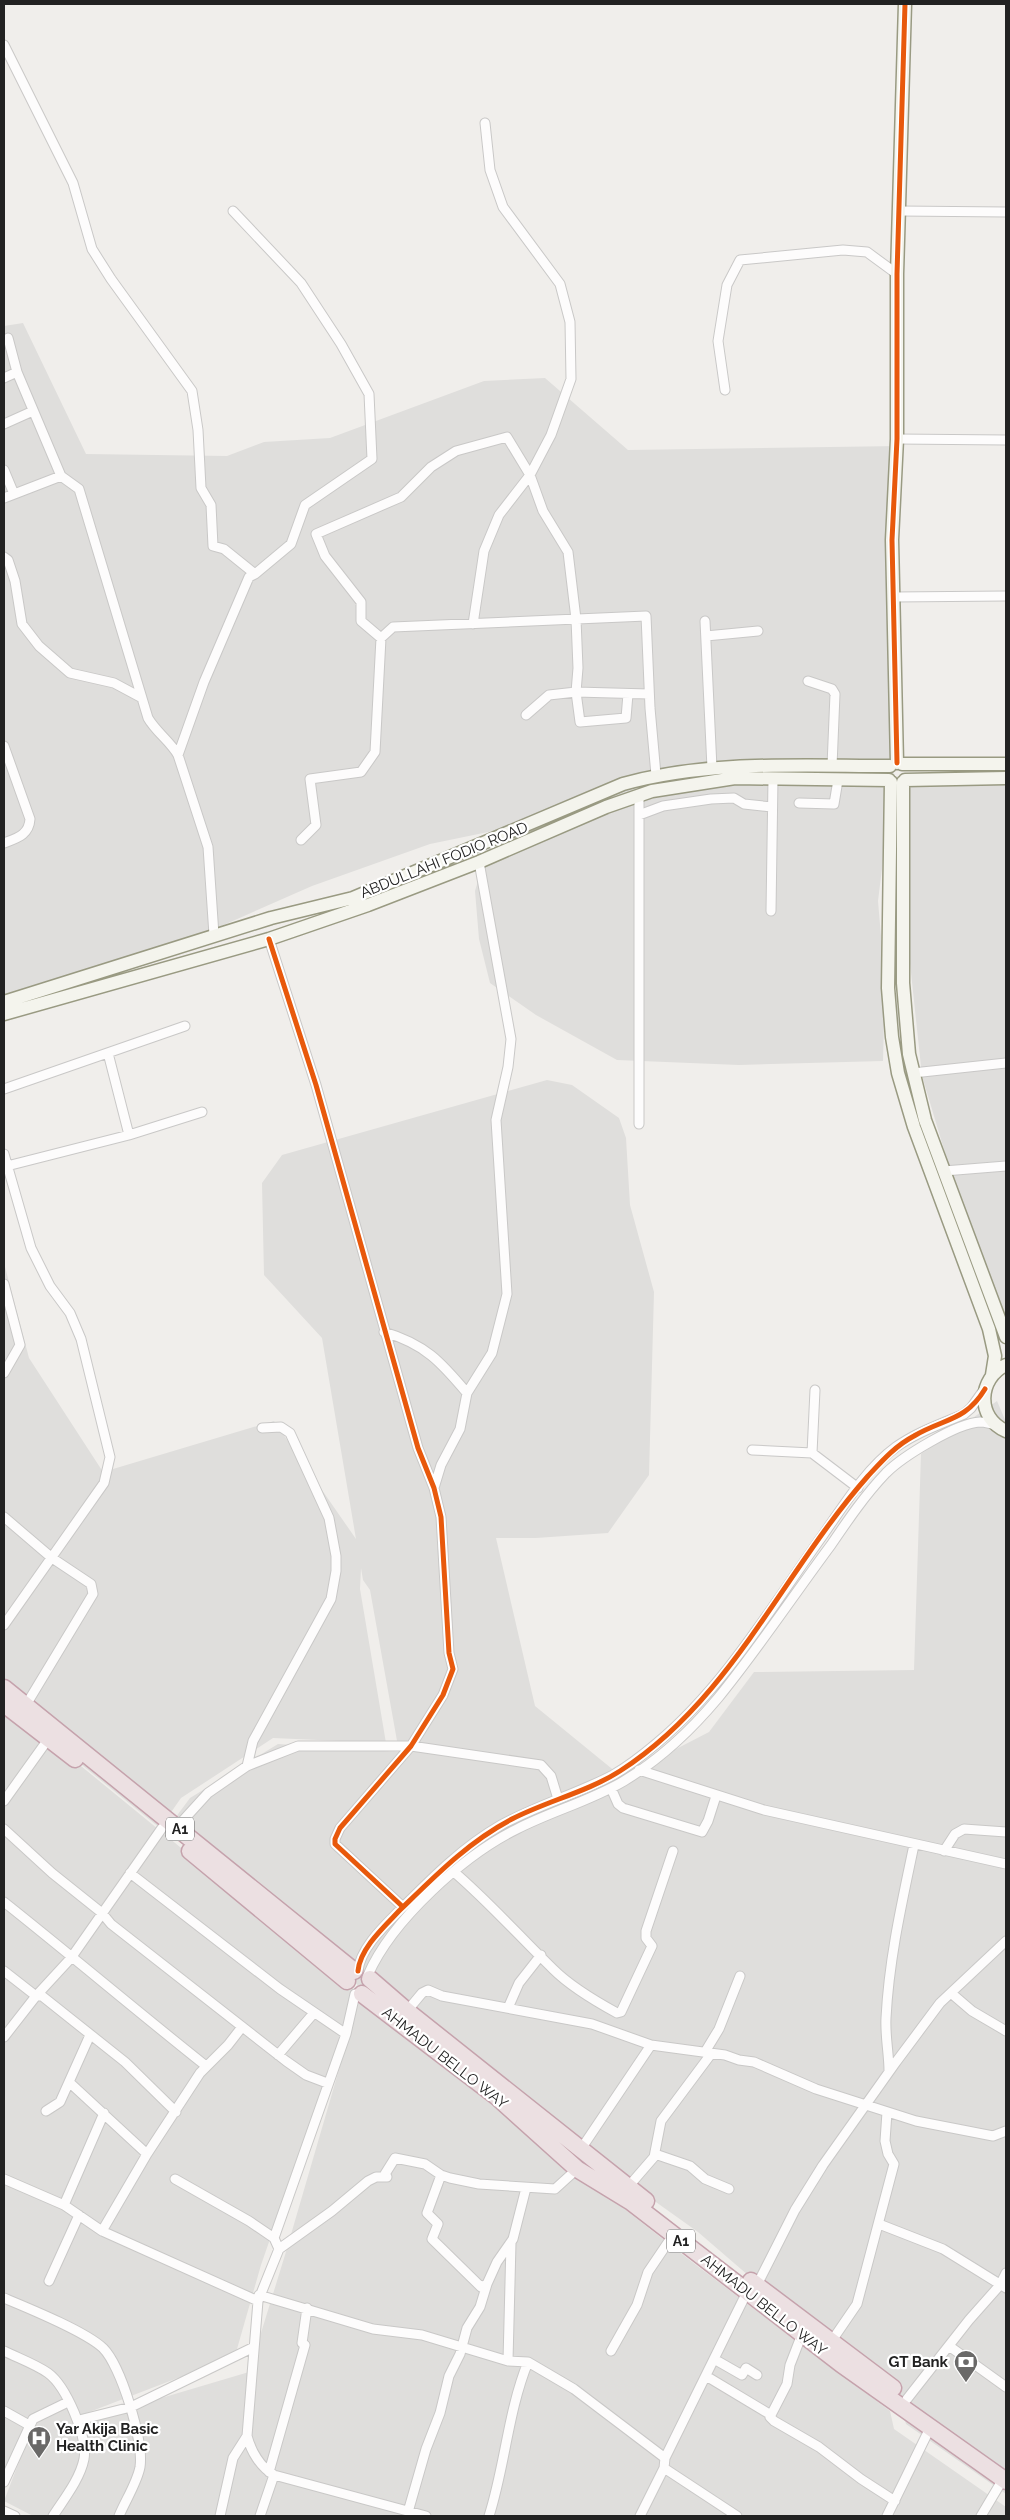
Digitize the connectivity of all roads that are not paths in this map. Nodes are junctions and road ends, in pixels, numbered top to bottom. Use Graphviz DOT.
graph roads {
  1 [pos="905,4"];
  2 [pos="4,45"];
  3 [pos="484,122"];
  4 [pos="233,211"];
  5 [pos="900,211"];
  6 [pos="1006,212"];
  7 [pos="897,274"];
  8 [pos="8,338"];
  9 [pos="17,372"];
  10 [pos="4,378"];
  11 [pos="725,390"];
  12 [pos="33,411"];
  13 [pos="4,424"];
  14 [pos="897,439"];
  15 [pos="1006,440"];
  16 [pos="4,470"];
  17 [pos="61,476"];
  18 [pos="530,476"];
  19 [pos="14,494"];
  20 [pos="4,498"];
  21 [pos="4,557"];
  22 [pos="255,574"];
  23 [pos="1006,596"];
  24 [pos="894,597"];
  25 [pos="576,619"];
  26 [pos="705,621"];
  27 [pos="473,624"];
  28 [pos="758,631"];
  29 [pos="706,636"];
  30 [pos="381,638"];
  31 [pos="808,681"];
  32 [pos="576,692"];
  33 [pos="628,694"];
  34 [pos="649,694"];
  35 [pos="142,698"];
  36 [pos="526,714"];
  37 [pos="4,750"];
  38 [pos="178,755"];
  39 [pos="1006,764"];
  40 [pos="896,765"];
  41 [pos="832,766"];
  42 [pos="712,768"];
  43 [pos="656,776"];
  44 [pos="1006,778"];
  45 [pos="773,779"];
  46 [pos="838,780"];
  47 [pos="897,781"];
  48 [pos="639,796"];
  49 [pos="799,803"];
  50 [pos="772,807"];
  51 [pos="639,816"];
  52 [pos="301,840"];
  53 [pos="4,843"];
  54 [pos="479,862"];
  55 [pos="771,911"];
  56 [pos="214,935"];
  57 [pos="269,939"];
  58 [pos="4,1002"];
  59 [pos="4,1014"];
  60 [pos="185,1026"];
  61 [pos="108,1053"];
  62 [pos="1006,1063"];
  63 [pos="913,1073"];
  64 [pos="4,1090"];
  65 [pos="202,1112"];
  66 [pos="639,1124"];
  67 [pos="129,1136"];
  68 [pos="4,1154"];
  69 [pos="7,1166"];
  70 [pos="1006,1166"];
  71 [pos="944,1171"];
  72 [pos="4,1284"];
  73 [pos="384,1332"];
  74 [pos="1006,1337"];
  75 [pos="1006,1365"];
  76 [pos="4,1373"];
  77 [pos="992,1375"];
  78 [pos="985,1389"];
  79 [pos="815,1390"];
  80 [pos="467,1393"];
  81 [pos="262,1428"];
  82 [pos="1003,1430"];
  83 [pos="752,1450"];
  84 [pos="812,1453"];
  85 [pos="434,1488"];
  86 [pos="858,1488"];
  87 [pos="4,1518"];
  88 [pos="52,1558"];
  89 [pos="4,1625"];
  90 [pos="4,1688"];
  91 [pos="4,1704"];
  92 [pos="26,1706"];
  93 [pos="49,1738"];
  94 [pos="411,1746"];
  95 [pos="246,1766"];
  96 [pos="638,1770"];
  97 [pos="611,1788"];
  98 [pos="716,1796"];
  99 [pos="558,1799"];
  100 [pos="4,1801"];
  101 [pos="170,1827"];
  102 [pos="4,1829"];
  103 [pos="1006,1832"];
  104 [pos="914,1845"];
  105 [pos="673,1851"];
  106 [pos="944,1851"];
  107 [pos="1006,1864"];
  108 [pos="454,1872"];
  109 [pos="130,1873"];
  110 [pos="4,1902"];
  111 [pos="403,1907"];
  112 [pos="102,1913"];
  113 [pos="1006,1941"];
  114 [pos="541,1955"];
  115 [pos="70,1958"];
  116 [pos="4,1971"];
  117 [pos="740,1976"];
  118 [pos="359,1981"];
  119 [pos="950,1993"];
  120 [pos="36,1996"];
  121 [pos="508,2008"];
  122 [pos="407,2011"];
  123 [pos="314,2014"];
  124 [pos="242,2027"];
  125 [pos="1006,2031"];
  126 [pos="346,2034"];
  127 [pos="90,2035"];
  128 [pos="4,2037"];
  129 [pos="651,2044"];
  130 [pos="708,2053"];
  131 [pos="278,2055"];
  132 [pos="206,2066"];
  133 [pos="889,2072"];
  134 [pos="69,2082"];
  135 [pos="327,2083"];
  136 [pos="866,2105"];
  137 [pos="46,2111"];
  138 [pos="104,2112"];
  139 [pos="176,2112"];
  140 [pos="887,2112"];
  141 [pos="1006,2131"];
  142 [pos="580,2149"];
  143 [pos="147,2154"];
  144 [pos="655,2154"];
  145 [pos="577,2169"];
  146 [pos="441,2175"];
  147 [pos="4,2179"];
  148 [pos="175,2179"];
  149 [pos="4,2184"];
  150 [pos="628,2187"];
  151 [pos="526,2188"];
  152 [pos="728,2189"];
  153 [pos="60,2205"];
  154 [pos="79,2215"];
  155 [pos="879,2224"];
  156 [pos="102,2231"];
  157 [pos="673,2235"];
  158 [pos="274,2238"];
  159 [pos="511,2243"];
  160 [pos="279,2249"];
  161 [pos="1006,2272"];
  162 [pos="49,2281"];
  163 [pos="487,2284"];
  164 [pos="1003,2287"];
  165 [pos="752,2289"];
  166 [pos="4,2298"];
  167 [pos="259,2298"];
  168 [pos="307,2308"];
  169 [pos="802,2334"];
  170 [pos="831,2342"];
  171 [pos="254,2346"];
  172 [pos="462,2346"];
  173 [pos="949,2346"];
  174 [pos="4,2351"];
  175 [pos="611,2351"];
  176 [pos="714,2359"];
  177 [pos="508,2361"];
  178 [pos="528,2362"];
  179 [pos="757,2375"];
  180 [pos="706,2376"];
  181 [pos="1006,2387"];
  182 [pos="907,2399"];
  183 [pos="68,2402"];
  184 [pos="131,2407"];
  185 [pos="4,2411"];
  186 [pos="771,2415"];
  187 [pos="79,2420"];
  188 [pos="29,2425"];
  189 [pos="930,2428"];
  190 [pos="247,2436"];
  191 [pos="665,2458"];
  192 [pos="664,2468"];
  193 [pos="271,2474"];
  194 [pos="1005,2477"];
  195 [pos="4,2482"];
  196 [pos="894,2500"];
  197 [pos="4,2511"];
  198 [pos="408,2512"];
  199 [pos="15,2516"];
  200 [pos="53,2516"];
  201 [pos="119,2516"];
  202 [pos="220,2516"];
  203 [pos="260,2516"];
  204 [pos="426,2516"];
  205 [pos="489,2516"];
  206 [pos="640,2516"];
  207 [pos="737,2516"];
  208 [pos="888,2516"];
  209 [pos="981,2516"];
  1 -- 5 [label="main road"];
  2 -- 22 [label="street"];
  3 -- 18 [label="street"];
  4 -- 22 [label="street"];
  5 -- 6 [label="street"];
  5 -- 7 [label="main road"];
  7 -- 11 [label="street"];
  7 -- 14 [label="main road"];
  8 -- 9 [label="street"];
  9 -- 10 [label="street"];
  9 -- 12 [label="street"];
  12 -- 13 [label="street"];
  12 -- 17 [label="street"];
  14 -- 15 [label="street"];
  14 -- 24 [label="main road"];
  16 -- 19 [label="street"];
  17 -- 19 [label="street"];
  17 -- 35 [label="street"];
  18 -- 25 [label="street"];
  18 -- 27 [label="street"];
  18 -- 30 [label="street"];
  19 -- 20 [label="street"];
  21 -- 35 [label="street"];
  22 -- 38 [label="street"];
  23 -- 24 [label="street"];
  24 -- 40 [label="main road"];
  25 -- 27 [label="street"];
  25 -- 32 [label="street"];
  25 -- 34 [label="street"];
  26 -- 29 [label="street"];
  27 -- 30 [label="street"];
  28 -- 29 [label="street"];
  29 -- 42 [label="street"];
  30 -- 52 [label="street"];
  31 -- 41 [label="street"];
  32 -- 33 [label="street"];
  32 -- 33 [label="street"];
  32 -- 36 [label="street"];
  33 -- 34 [label="street"];
  34 -- 43 [label="street"];
  35 -- 38 [label="street"];
  37 -- 53 [label="street"];
  38 -- 56 [label="street"];
  39 -- 40 [label="main road, ABDULLAHI FODIO ROAD"];
  40 -- 41 [label="main road, ABDULLAHI FODIO ROAD"];
  40 -- 47 [label="main road"];
  40 -- 47 [label="main road"];
  41 -- 42 [label="main road, ABDULLAHI FODIO ROAD"];
  42 -- 43 [label="main road, ABDULLAHI FODIO ROAD"];
  43 -- 56 [label="main road, ABDULLAHI FODIO ROAD"];
  44 -- 47 [label="main road, ABDULLAHI FODIO ROAD"];
  45 -- 46 [label="main road, ABDULLAHI FODIO ROAD"];
  45 -- 48 [label="main road, ABDULLAHI FODIO ROAD"];
  45 -- 50 [label="street"];
  46 -- 47 [label="main road, ABDULLAHI FODIO ROAD"];
  46 -- 49 [label="street"];
  47 -- 63 [label="main road"];
  47 -- 77 [label="main road"];
  48 -- 51 [label="street"];
  48 -- 54 [label="main road, ABDULLAHI FODIO ROAD"];
  50 -- 51 [label="street"];
  50 -- 55 [label="street"];
  51 -- 66 [label="street"];
  54 -- 57 [label="main road, ABDULLAHI FODIO ROAD"];
  54 -- 80 [label="street"];
  56 -- 58 [label="main road, ABDULLAHI FODIO ROAD"];
  57 -- 59 [label="main road, ABDULLAHI FODIO ROAD"];
  57 -- 73 [label="street"];
  60 -- 61 [label="street"];
  61 -- 64 [label="street"];
  61 -- 67 [label="street"];
  62 -- 63 [label="street"];
  63 -- 71 [label="main road"];
  65 -- 67 [label="street"];
  67 -- 69 [label="street"];
  68 -- 69 [label="street"];
  69 -- 88 [label="street"];
  70 -- 71 [label="street"];
  71 -- 74 [label="main road"];
  72 -- 76 [label="street"];
  73 -- 80 [label="street"];
  73 -- 85 [label="street"];
  75 -- 77 [label="main road"];
  77 -- 78 [label="main road"];
  78 -- 82 [label="main road"];
  78 -- 86 [label="street"];
  79 -- 84 [label="street"];
  80 -- 85 [label="street"];
  81 -- 95 [label="street"];
  82 -- 96 [label="street"];
  83 -- 84 [label="street"];
  84 -- 86 [label="street"];
  85 -- 94 [label="street"];
  86 -- 99 [label="street"];
  87 -- 88 [label="street"];
  88 -- 89 [label="street"];
  88 -- 92 [label="street"];
  90 -- 92 [label="highway, A1"];
  91 -- 93 [label="highway, A1"];
  92 -- 101 [label="highway, A1"];
  93 -- 100 [label="street"];
  93 -- 101 [label="highway, A1"];
  94 -- 95 [label="street"];
  94 -- 99 [label="street"];
  94 -- 111 [label="street"];
  95 -- 101 [label="street"];
  96 -- 97 [label="street"];
  96 -- 98 [label="street"];
  97 -- 98 [label="street"];
  97 -- 108 [label="street"];
  98 -- 104 [label="street"];
  99 -- 111 [label="street"];
  101 -- 109 [label="street"];
  101 -- 118 [label="highway, A1"];
  102 -- 112 [label="street"];
  103 -- 106 [label="street"];
  104 -- 106 [label="street"];
  104 -- 133 [label="street"];
  105 -- 114 [label="street"];
  106 -- 107 [label="street"];
  108 -- 114 [label="street"];
  108 -- 118 [label="street"];
  109 -- 112 [label="street"];
  109 -- 123 [label="street"];
  110 -- 115 [label="street"];
  111 -- 118 [label="street"];
  112 -- 115 [label="street"];
  112 -- 124 [label="street"];
  113 -- 119 [label="street"];
  114 -- 121 [label="street"];
  115 -- 120 [label="street"];
  115 -- 132 [label="street"];
  116 -- 120 [label="street"];
  117 -- 130 [label="street"];
  118 -- 122 [label="highway, AHMADU BELLO WAY / A1"];
  118 -- 126 [label="street"];
  118 -- 145 [label="highway, AHMADU BELLO WAY / A1"];
  119 -- 125 [label="street"];
  119 -- 133 [label="street"];
  120 -- 127 [label="street"];
  120 -- 128 [label="street"];
  121 -- 122 [label="street"];
  121 -- 129 [label="street"];
  122 -- 142 [label="highway, AHMADU BELLO WAY / A1"];
  123 -- 126 [label="street"];
  123 -- 131 [label="street"];
  124 -- 131 [label="street"];
  124 -- 132 [label="street"];
  126 -- 135 [label="street"];
  127 -- 134 [label="street"];
  127 -- 139 [label="street"];
  129 -- 130 [label="street"];
  129 -- 142 [label="street"];
  130 -- 136 [label="street"];
  130 -- 144 [label="street"];
  131 -- 135 [label="street"];
  132 -- 139 [label="street"];
  133 -- 136 [label="street"];
  134 -- 137 [label="street"];
  134 -- 138 [label="street"];
  135 -- 158 [label="street"];
  136 -- 140 [label="street"];
  136 -- 165 [label="street"];
  138 -- 143 [label="street"];
  138 -- 153 [label="street"];
  139 -- 143 [label="street"];
  140 -- 141 [label="street"];
  140 -- 155 [label="street"];
  142 -- 150 [label="highway, AHMADU BELLO WAY / A1"];
  143 -- 156 [label="street"];
  144 -- 150 [label="street"];
  144 -- 152 [label="street"];
  145 -- 151 [label="street"];
  145 -- 157 [label="highway, AHMADU BELLO WAY / A1"];
  146 -- 151 [label="street"];
  146 -- 160 [label="street"];
  146 -- 163 [label="street"];
  147 -- 153 [label="street"];
  148 -- 158 [label="street"];
  149 -- 153 [label="street"];
  150 -- 165 [label="highway, AHMADU BELLO WAY / A1"];
  151 -- 159 [label="street"];
  153 -- 154 [label="street"];
  154 -- 156 [label="street"];
  154 -- 162 [label="street"];
  155 -- 164 [label="street"];
  155 -- 170 [label="street"];
  156 -- 167 [label="street"];
  157 -- 165 [label="highway, AHMADU BELLO WAY / A1"];
  157 -- 175 [label="street"];
  158 -- 160 [label="street"];
  159 -- 163 [label="street"];
  159 -- 177 [label="street"];
  160 -- 167 [label="street"];
  161 -- 164 [label="street"];
  163 -- 172 [label="street"];
  164 -- 173 [label="street"];
  165 -- 169 [label="highway, AHMADU BELLO WAY / A1"];
  165 -- 170 [label="highway, AHMADU BELLO WAY / A1"];
  165 -- 176 [label="street"];
  166 -- 184 [label="street"];
  167 -- 168 [label="street"];
  167 -- 171 [label="street"];
  168 -- 172 [label="street"];
  168 -- 193 [label="street"];
  169 -- 186 [label="street"];
  169 -- 189 [label="highway, AHMADU BELLO WAY / A1"];
  170 -- 182 [label="highway, AHMADU BELLO WAY / A1"];
  171 -- 184 [label="street"];
  171 -- 190 [label="street"];
  172 -- 177 [label="street"];
  172 -- 198 [label="street"];
  173 -- 181 [label="street"];
  173 -- 182 [label="street"];
  174 -- 183 [label="street"];
  176 -- 179 [label="street"];
  176 -- 180 [label="street"];
  177 -- 178 [label="street"];
  178 -- 191 [label="street"];
  178 -- 205 [label="street"];
  180 -- 186 [label="street"];
  180 -- 191 [label="street"];
  182 -- 194 [label="highway, AHMADU BELLO WAY / A1"];
  183 -- 187 [label="street"];
  183 -- 188 [label="street"];
  184 -- 187 [label="street"];
  184 -- 201 [label="street"];
  185 -- 188 [label="street"];
  186 -- 196 [label="street"];
  187 -- 200 [label="street"];
  188 -- 195 [label="street"];
  189 -- 194 [label="highway, AHMADU BELLO WAY / A1"];
  189 -- 196 [label="street"];
  190 -- 193 [label="street"];
  190 -- 202 [label="street"];
  191 -- 192 [label="street"];
  192 -- 206 [label="street"];
  192 -- 207 [label="street"];
  193 -- 198 [label="street"];
  193 -- 203 [label="street"];
  194 -- 209 [label="street"];
  196 -- 208 [label="street"];
  197 -- 199 [label="street"];
  198 -- 204 [label="street"];
}
